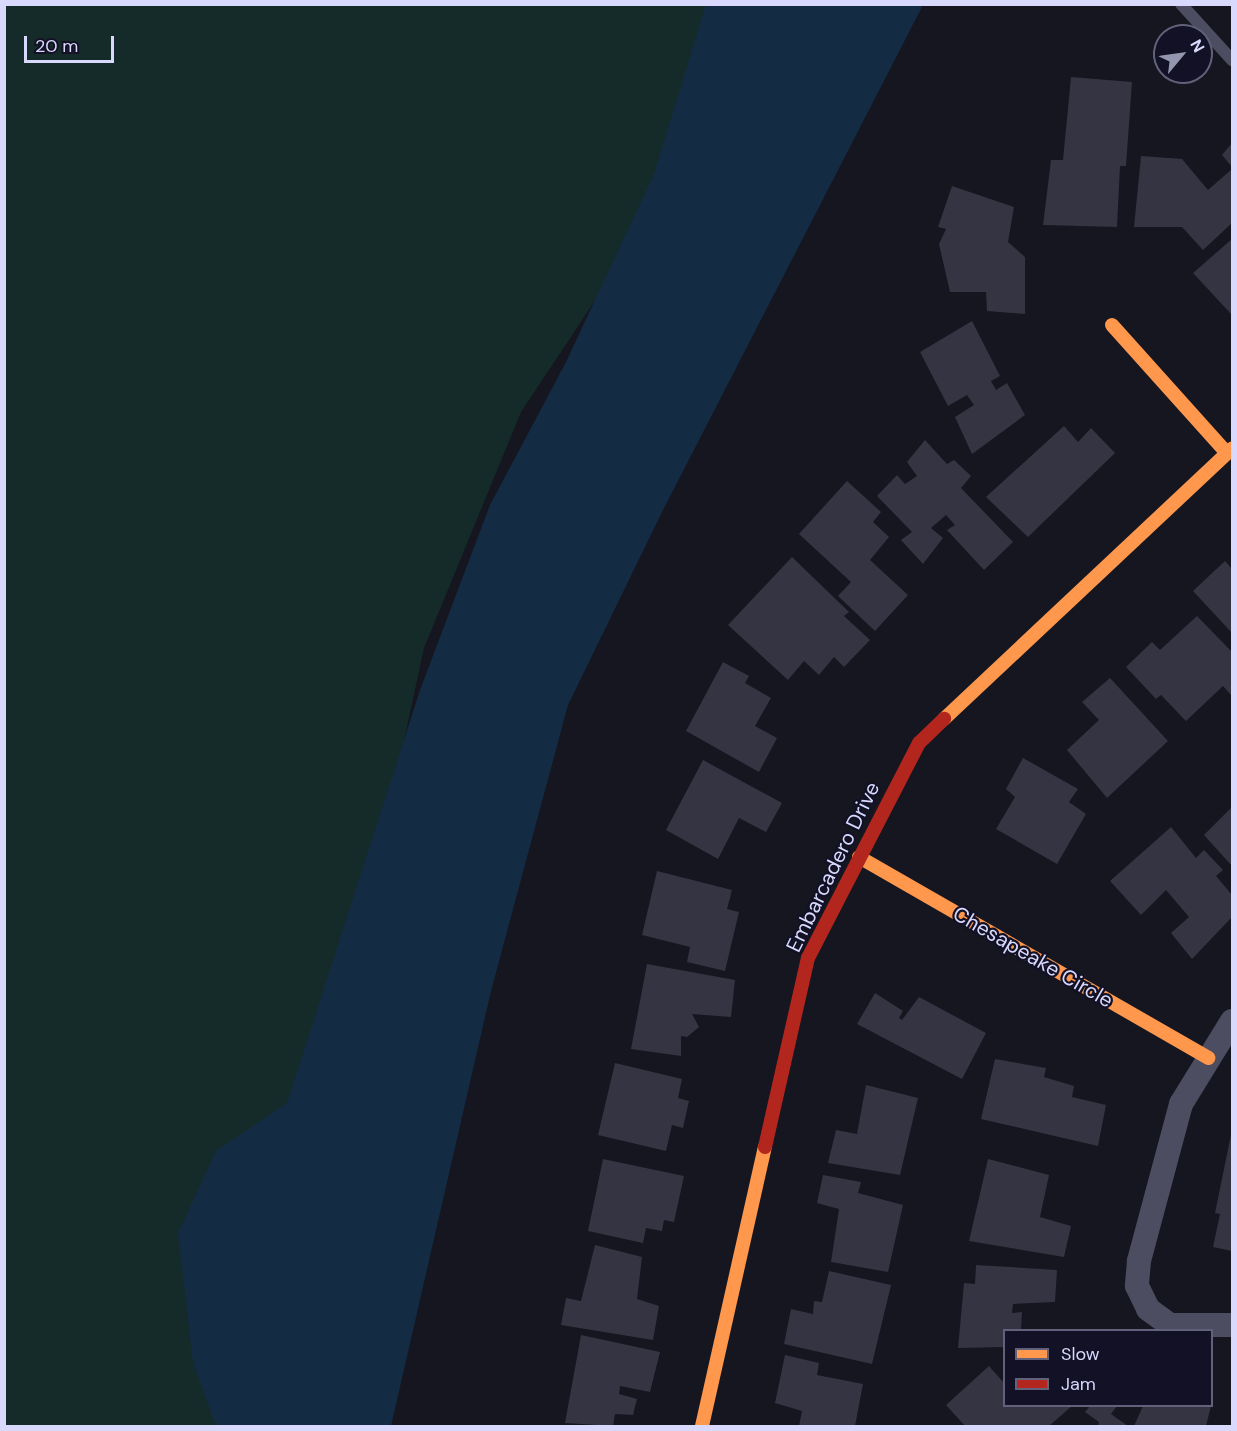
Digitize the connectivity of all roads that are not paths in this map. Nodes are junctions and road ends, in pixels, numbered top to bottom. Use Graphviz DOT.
graph roads {
  1 [pos="1181,4"];
  2 [pos="1233,60"];
  3 [pos="1112,325"];
  4 [pos="1230,451"];
  5 [pos="859,857"];
  6 [pos="1233,1021"];
  7 [pos="1208,1058"];
  8 [pos="1233,1325"];
  9 [pos="702,1426"];
  1 -- 2 [label="lane"];
  3 -- 4 [label="street, Embarcadero Drive"];
  4 -- 5 [label="street, Embarcadero Drive"];
  5 -- 7 [label="street, Chesapeake Circle"];
  5 -- 9 [label="street, Embarcadero Drive"];
  6 -- 7 [label="street"];
  7 -- 8 [label="street"];
}
